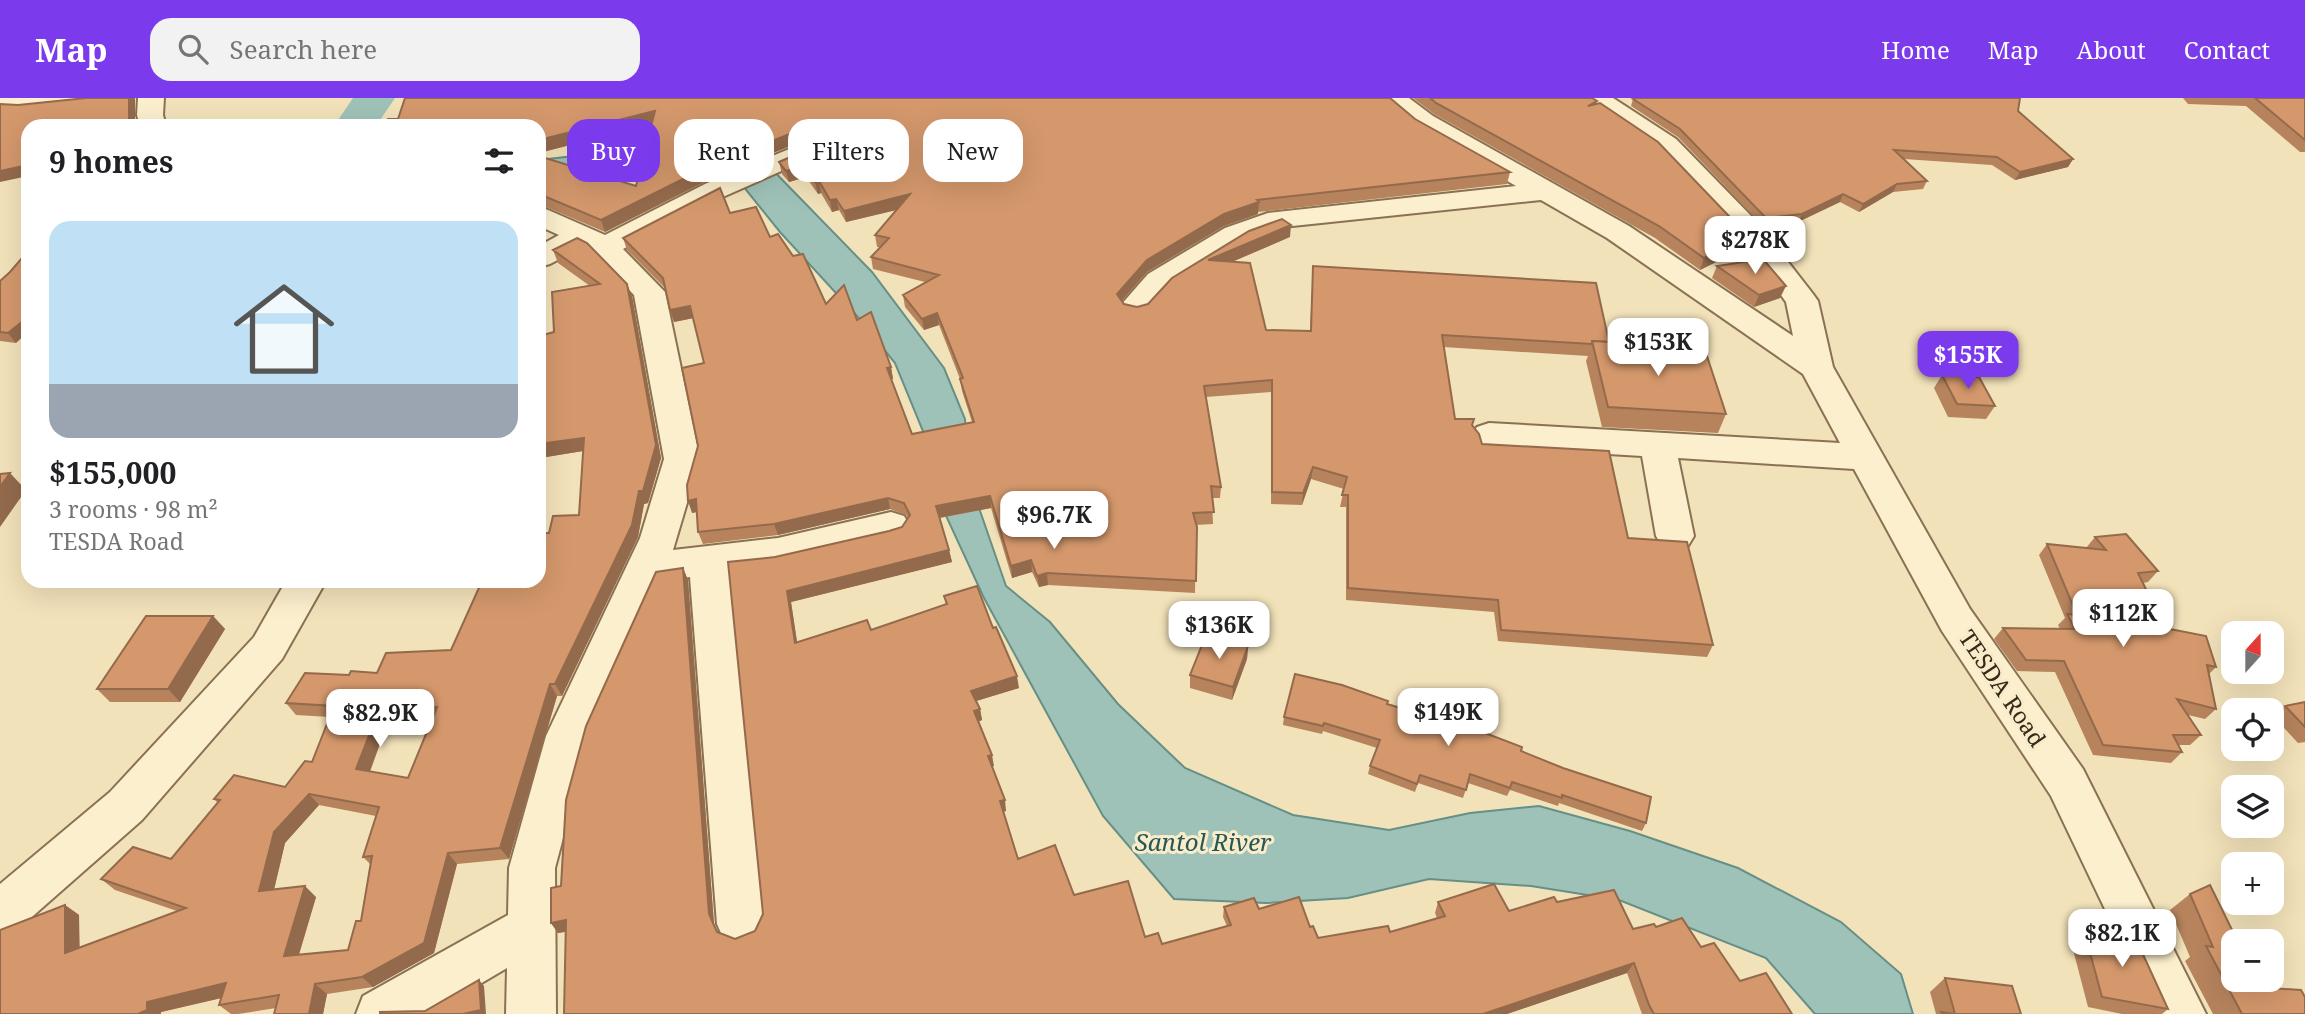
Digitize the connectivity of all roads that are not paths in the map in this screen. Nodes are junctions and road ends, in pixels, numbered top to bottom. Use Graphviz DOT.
graph roads {
  1 [pos="86,98"];
  2 [pos="151,98"];
  3 [pos="1392,98"];
  4 [pos="1595,98"];
  5 [pos="0,103"];
  6 [pos="151,119"];
  7 [pos="786,158"];
  8 [pos="1548,191"];
  9 [pos="546,218"];
  10 [pos="594,241"];
  11 [pos="546,256"];
  12 [pos="1136,306"];
  13 [pos="1816,367"];
  14 [pos="1489,435"];
  15 [pos="1658,445"];
  16 [pos="1865,457"];
  17 [pos="891,526"];
  18 [pos="1675,536"];
  19 [pos="708,560"];
  20 [pos="645,568"];
  21 [pos="302,588"];
  22 [pos="0,914"];
  23 [pos="741,924"];
  24 [pos="531,928"];
  25 [pos="381,1014"];
  26 [pos="531,1014"];
  27 [pos="2181,1014"];
  1 -- 5 [label="street"];
  2 -- 6 [label="street"];
  3 -- 8 [label="street"];
  4 -- 13 [label="street"];
  7 -- 10 [label="street"];
  8 -- 12 [label="street"];
  8 -- 13 [label="street"];
  9 -- 10 [label="street"];
  10 -- 11 [label="street"];
  10 -- 20 [label="street"];
  13 -- 16 [label="street, TESDA Road"];
  14 -- 15 [label="street"];
  15 -- 16 [label="street"];
  15 -- 18 [label="street"];
  16 -- 27 [label="street, TESDA Road"];
  17 -- 19 [label="street"];
  19 -- 20 [label="street"];
  19 -- 23 [label="street"];
  20 -- 24 [label="street"];
  21 -- 22 [label="street"];
  24 -- 25 [label="street"];
  24 -- 26 [label="street"];
}
